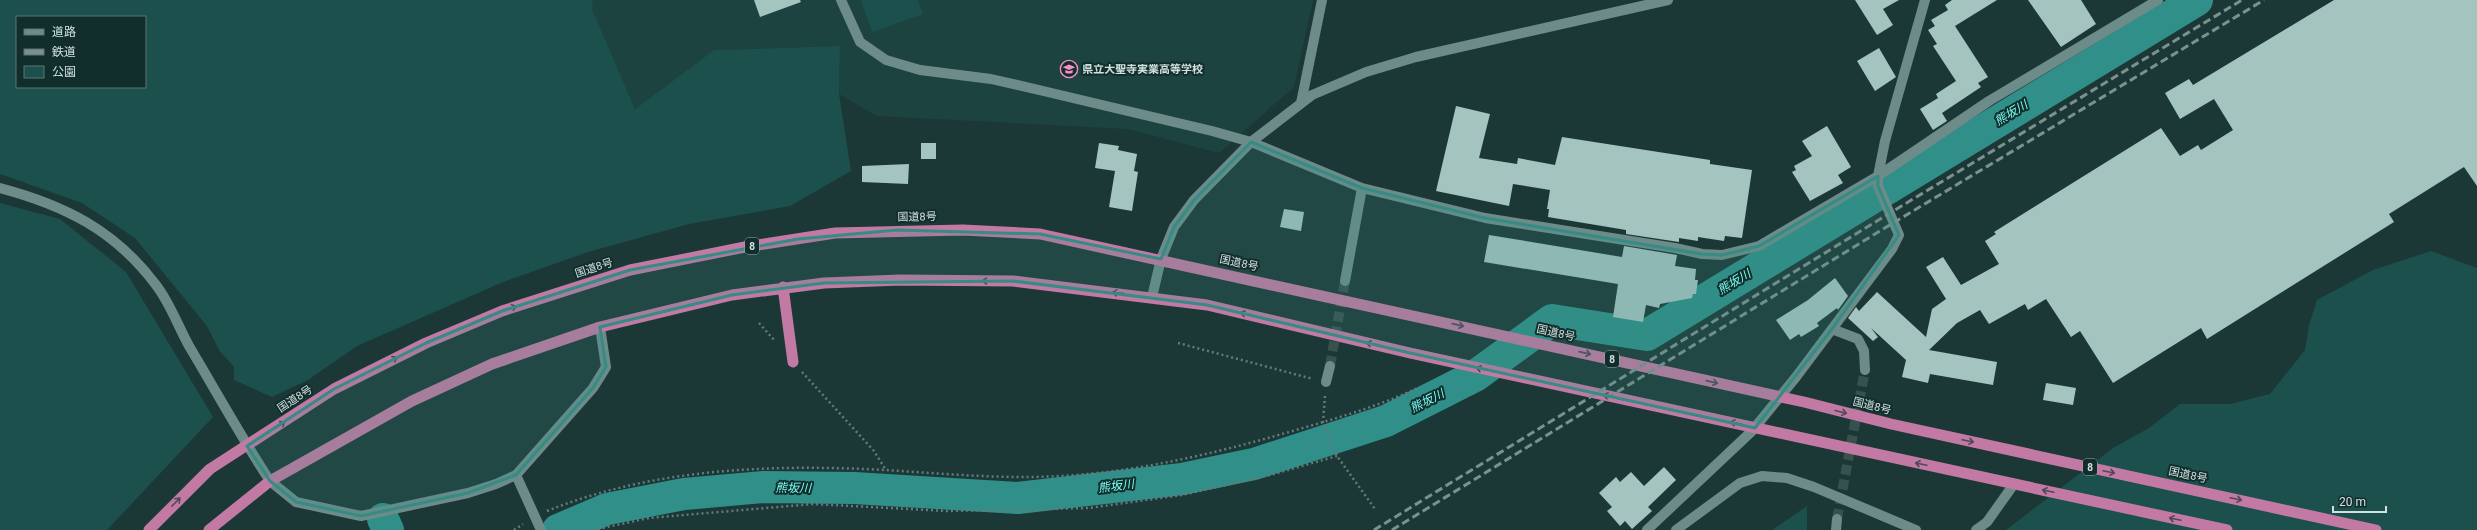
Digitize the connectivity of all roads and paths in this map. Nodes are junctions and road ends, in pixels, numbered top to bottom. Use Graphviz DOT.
graph roads {
  1 [pos="841,0"];
  2 [pos="1322,0"];
  3 [pos="1668,0"];
  4 [pos="1925,0"];
  5 [pos="2158,0"];
  6 [pos="1301,103"];
  7 [pos="1250,142"];
  8 [pos="1878,181"];
  9 [pos="0,188"];
  10 [pos="1362,188"];
  11 [pos="1161,259"];
  12 [pos="1345,281"];
  13 [pos="783,287"];
  14 [pos="1152,297"];
  15 [pos="759,323"];
  16 [pos="600,328"];
  17 [pos="1832,329"];
  18 [pos="1178,344"];
  19 [pos="794,362"];
  20 [pos="1330,366"];
  21 [pos="1865,370"];
  22 [pos="1326,382"];
  23 [pos="1420,387"];
  24 [pos="1323,422"];
  25 [pos="247,446"];
  26 [pos="1337,456"];
  27 [pos="886,470"];
  28 [pos="516,475"];
  29 [pos="270,481"];
  30 [pos="2014,484"];
  31 [pos="1375,508"];
  32 [pos="534,516"];
  33 [pos="1837,519"];
  34 [pos="149,530"];
  35 [pos="209,530"];
  36 [pos="514,530"];
  37 [pos="541,530"];
  38 [pos="593,530"];
  39 [pos="1648,530"];
  40 [pos="1676,530"];
  41 [pos="1836,530"];
  42 [pos="1916,530"];
  43 [pos="1976,530"];
  44 [pos="2227,530"];
  45 [pos="2376,530"];
  1 -- 7 [label="street"];
  2 -- 6 [label="street"];
  3 -- 6 [label="street"];
  4 -- 8 [label="street"];
  5 -- 8 [label="street"];
  6 -- 7 [label="street"];
  7 -- 10 [label="street"];
  7 -- 11 [label="street"];
  8 -- 10 [label="street"];
  8 -- 17 [label="street"];
  9 -- 25 [label="street"];
  10 -- 12 [label="street"];
  11 -- 14 [label="street"];
  25 -- 11 [label="highway, 国道8号 / 8, one-way"];
  11 -- 45 [label="highway, 国道8号 / 8, one-way"];
  14 -- 13 [label="highway, one-way"];
  13 -- 16 [label="highway"];
  13 -- 19 [label="highway"];
  30 -- 14 [label="highway, one-way"];
  15 -- 19 [label="path"];
  16 -- 28 [label="street"];
  16 -- 29 [label="highway"];
  17 -- 21 [label="street"];
  17 -- 39 [label="street"];
  18 -- 22 [label="path"];
  19 -- 27 [label="path"];
  20 -- 22 [label="street"];
  22 -- 24 [label="path"];
  23 -- 24 [label="path"];
  24 -- 26 [label="path"];
  24 -- 27 [label="path"];
  25 -- 29 [label="street"];
  34 -- 25 [label="highway, 国道8号 / 8, one-way"];
  26 -- 31 [label="path"];
  26 -- 38 [label="path"];
  27 -- 32 [label="path"];
  28 -- 29 [label="street"];
  28 -- 32 [label="street"];
  29 -- 35 [label="highway"];
  30 -- 43 [label="street"];
  44 -- 30 [label="highway, one-way"];
  32 -- 36 [label="path"];
  32 -- 37 [label="street"];
  33 -- 41 [label="street"];
  40 -- 42 [label="street"];
}
